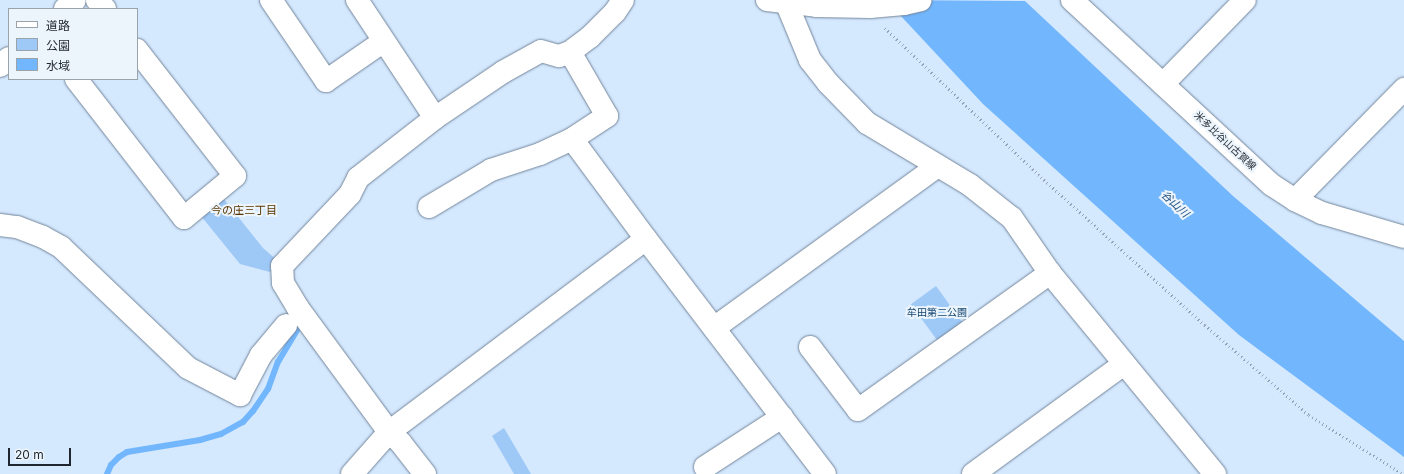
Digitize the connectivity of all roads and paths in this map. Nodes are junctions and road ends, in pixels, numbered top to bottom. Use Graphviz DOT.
graph roads {
  1 [pos="75,0"];
  2 [pos="271,0"];
  3 [pos="357,0"];
  4 [pos="623,0"];
  5 [pos="921,0"];
  6 [pos="1072,0"];
  7 [pos="1245,0"];
  8 [pos="777,1"];
  9 [pos="866,6"];
  10 [pos="66,8"];
  11 [pos="384,40"];
  12 [pos="138,51"];
  13 [pos="570,52"];
  14 [pos="8,59"];
  15 [pos="0,66"];
  16 [pos="77,80"];
  17 [pos="1163,84"];
  18 [pos="1404,89"];
  19 [pos="435,118"];
  20 [pos="572,140"];
  21 [pos="938,166"];
  22 [pos="1295,200"];
  23 [pos="429,207"];
  24 [pos="0,225"];
  25 [pos="1404,237"];
  26 [pos="646,239"];
  27 [pos="1050,273"];
  28 [pos="286,325"];
  29 [pos="714,328"];
  30 [pos="810,347"];
  31 [pos="1124,364"];
  32 [pos="782,417"];
  33 [pos="389,432"];
  34 [pos="706,467"];
  35 [pos="352,474"];
  36 [pos="425,474"];
  37 [pos="825,474"];
  38 [pos="973,474"];
  39 [pos="1215,474"];
  40 [pos="1403,474"];
  1 -- 10 [label="street"];
  2 -- 11 [label="street"];
  3 -- 11 [label="street"];
  4 -- 13 [label="street"];
  5 -- 9 [label="street"];
  6 -- 17 [label="street, 米多比谷山古賀線"];
  7 -- 17 [label="street"];
  8 -- 9 [label="street"];
  8 -- 21 [label="street"];
  9 -- 40 [label="path"];
  11 -- 19 [label="street"];
  12 -- 16 [label="street"];
  13 -- 19 [label="street"];
  13 -- 20 [label="street"];
  14 -- 15 [label="street"];
  17 -- 22 [label="street, 米多比谷山古賀線"];
  18 -- 22 [label="street"];
  19 -- 33 [label="street"];
  20 -- 23 [label="street"];
  20 -- 26 [label="street"];
  21 -- 27 [label="street"];
  21 -- 29 [label="street"];
  22 -- 25 [label="street, 米多比谷山古賀線"];
  24 -- 28 [label="street"];
  26 -- 29 [label="street"];
  26 -- 33 [label="street"];
  27 -- 30 [label="street"];
  27 -- 31 [label="street"];
  29 -- 32 [label="street"];
  31 -- 38 [label="street"];
  31 -- 39 [label="street"];
  32 -- 34 [label="street"];
  32 -- 37 [label="street"];
  33 -- 35 [label="street"];
  33 -- 36 [label="street"];
}
